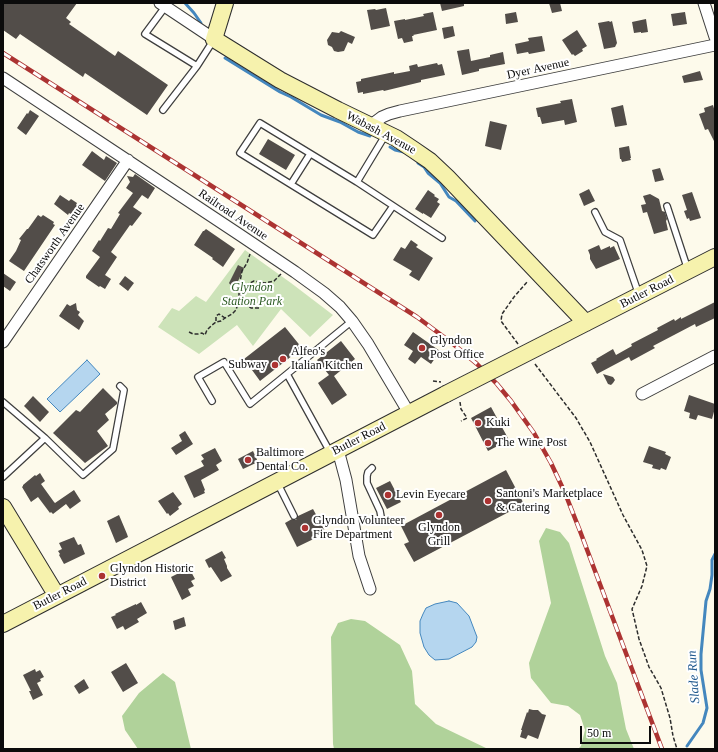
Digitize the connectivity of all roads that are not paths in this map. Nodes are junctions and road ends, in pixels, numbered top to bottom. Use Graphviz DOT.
graph roads {
  1 [pos="225,3"];
  2 [pos="704,3"];
  3 [pos="163,5"];
  4 [pos="715,37"];
  5 [pos="214,39"];
  6 [pos="715,45"];
  7 [pos="197,66"];
  8 [pos="3,78"];
  9 [pos="163,110"];
  10 [pos="370,126"];
  11 [pos="385,136"];
  12 [pos="310,154"];
  13 [pos="128,160"];
  14 [pos="357,182"];
  15 [pos="291,184"];
  16 [pos="393,206"];
  17 [pos="668,206"];
  18 [pos="595,212"];
  19 [pos="442,238"];
  20 [pos="715,257"];
  21 [pos="688,271"];
  22 [pos="640,295"];
  23 [pos="352,321"];
  24 [pos="586,323"];
  25 [pos="3,342"];
  26 [pos="715,356"];
  27 [pos="288,374"];
  28 [pos="120,386"];
  29 [pos="642,394"];
  30 [pos="212,401"];
  31 [pos="3,402"];
  32 [pos="409,413"];
  33 [pos="44,438"];
  34 [pos="334,452"];
  35 [pos="372,468"];
  36 [pos="3,477"];
  37 [pos="277,481"];
  38 [pos="3,507"];
  39 [pos="294,516"];
  40 [pos="382,522"];
  41 [pos="370,589"];
  42 [pos="57,596"];
  43 [pos="3,624"];
  1 -- 5 [label="main road"];
  2 -- 4 [label="street"];
  3 -- 5 [label="street, Wabash Avenue"];
  3 -- 7 [label="lane"];
  5 -- 7 [label="lane"];
  5 -- 10 [label="main road, Wabash Avenue"];
  6 -- 10 [label="street, Dyer Avenue"];
  7 -- 9 [label="lane"];
  8 -- 13 [label="street, Railroad Avenue"];
  10 -- 11 [label="main road, Wabash Avenue"];
  11 -- 14 [label="lane"];
  11 -- 24 [label="main road, Wabash Avenue"];
  12 -- 14 [label="lane"];
  12 -- 15 [label="lane"];
  12 -- 15 [label="lane"];
  13 -- 23 [label="street, Railroad Avenue"];
  13 -- 25 [label="street, Chatsworth Avenue"];
  14 -- 16 [label="lane"];
  15 -- 16 [label="lane"];
  16 -- 19 [label="lane"];
  17 -- 21 [label="lane"];
  18 -- 22 [label="lane"];
  20 -- 21 [label="main road, Butler Road"];
  21 -- 22 [label="main road, Butler Road"];
  22 -- 24 [label="main road, Butler Road"];
  23 -- 27 [label="lane"];
  23 -- 32 [label="street, Railroad Avenue"];
  24 -- 32 [label="main road, Butler Road, bridge"];
  26 -- 29 [label="street"];
  27 -- 30 [label="lane"];
  27 -- 34 [label="lane"];
  28 -- 33 [label="lane"];
  31 -- 33 [label="lane"];
  32 -- 34 [label="main road, Butler Road"];
  33 -- 36 [label="lane"];
  34 -- 37 [label="main road, Butler Road"];
  34 -- 41 [label="street"];
  35 -- 40 [label="lane"];
  37 -- 39 [label="lane"];
  37 -- 42 [label="main road, Butler Road"];
  38 -- 42 [label="main road"];
  42 -- 43 [label="main road, Butler Road"];
}
